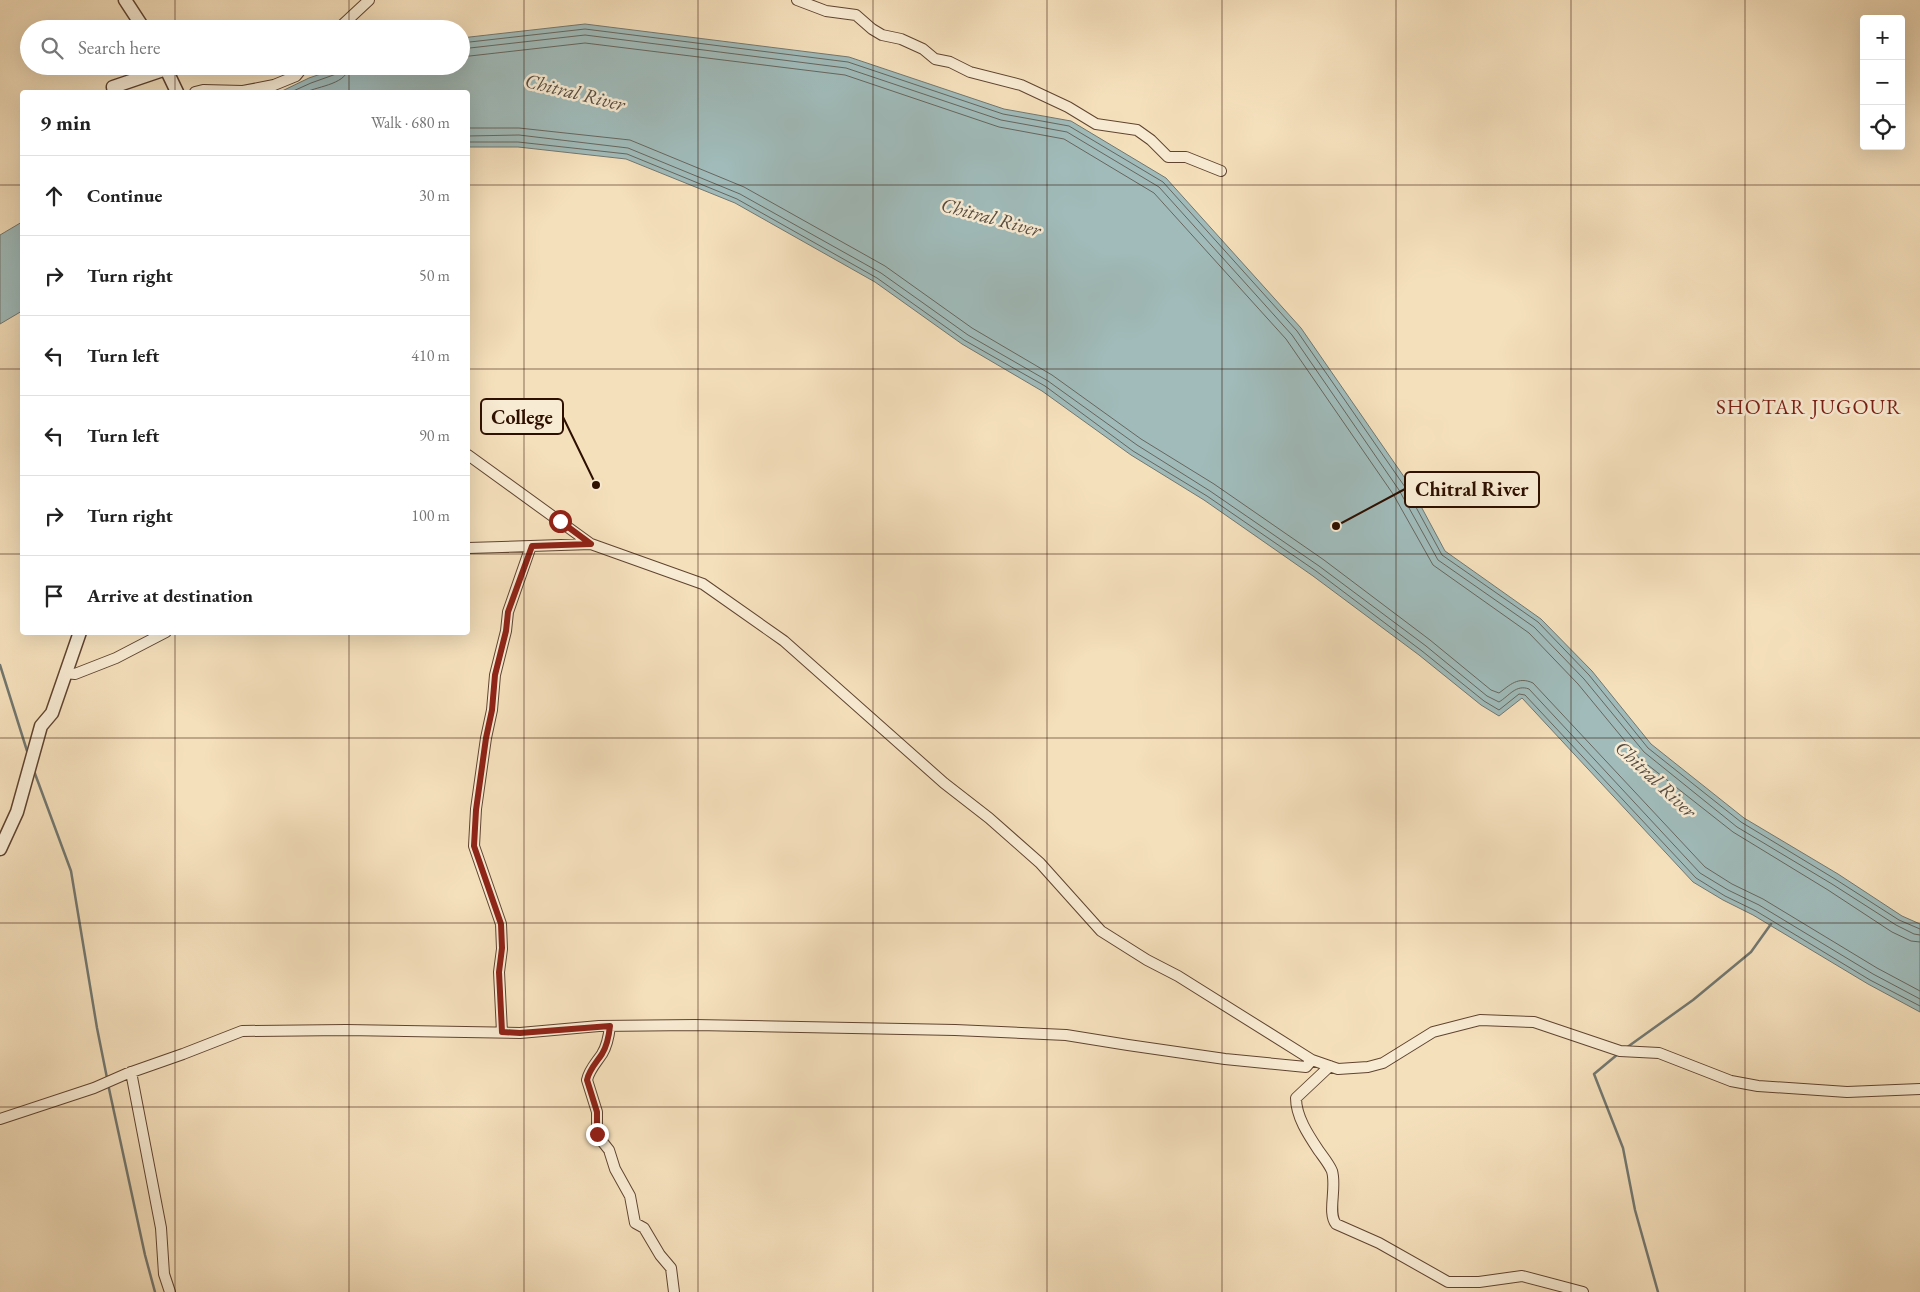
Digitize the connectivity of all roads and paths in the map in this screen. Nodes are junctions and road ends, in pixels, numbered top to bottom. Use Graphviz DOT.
graph roads {
  1 [pos="125,0"];
  2 [pos="369,0"];
  3 [pos="797,0"];
  4 [pos="138,20"];
  5 [pos="348,20"];
  6 [pos="146,75"];
  7 [pos="168,75"];
  8 [pos="297,75"];
  9 [pos="114,90"];
  10 [pos="176,90"];
  11 [pos="248,90"];
  12 [pos="1221,171"];
  13 [pos="470,456"];
  14 [pos="591,544"];
  15 [pos="532,546"];
  16 [pos="470,548"];
  17 [pos="79,635"];
  18 [pos="160,635"];
  19 [pos="65,673"];
  20 [pos="0,850"];
  21 [pos="610,1026"];
  22 [pos="502,1032"];
  23 [pos="1312,1060"];
  24 [pos="1330,1066"];
  25 [pos="128,1073"];
  26 [pos="1920,1089"];
  27 [pos="0,1119"];
  28 [pos="170,1292"];
  29 [pos="674,1292"];
  30 [pos="1583,1292"];
  1 -- 4 [label="street"];
  2 -- 5 [label="street"];
  3 -- 12 [label="street"];
  6 -- 9 [label="street"];
  7 -- 10 [label="street"];
  8 -- 11 [label="street"];
  13 -- 14 [label="street"];
  14 -- 15 [label="street"];
  14 -- 23 [label="street"];
  15 -- 16 [label="street"];
  15 -- 22 [label="street"];
  17 -- 19 [label="street"];
  18 -- 19 [label="street"];
  19 -- 20 [label="street"];
  21 -- 22 [label="street"];
  21 -- 23 [label="street"];
  21 -- 29 [label="street"];
  22 -- 25 [label="street"];
  23 -- 24 [label="street"];
  24 -- 26 [label="street"];
  24 -- 30 [label="street"];
  25 -- 27 [label="street"];
  25 -- 28 [label="street"];
}
